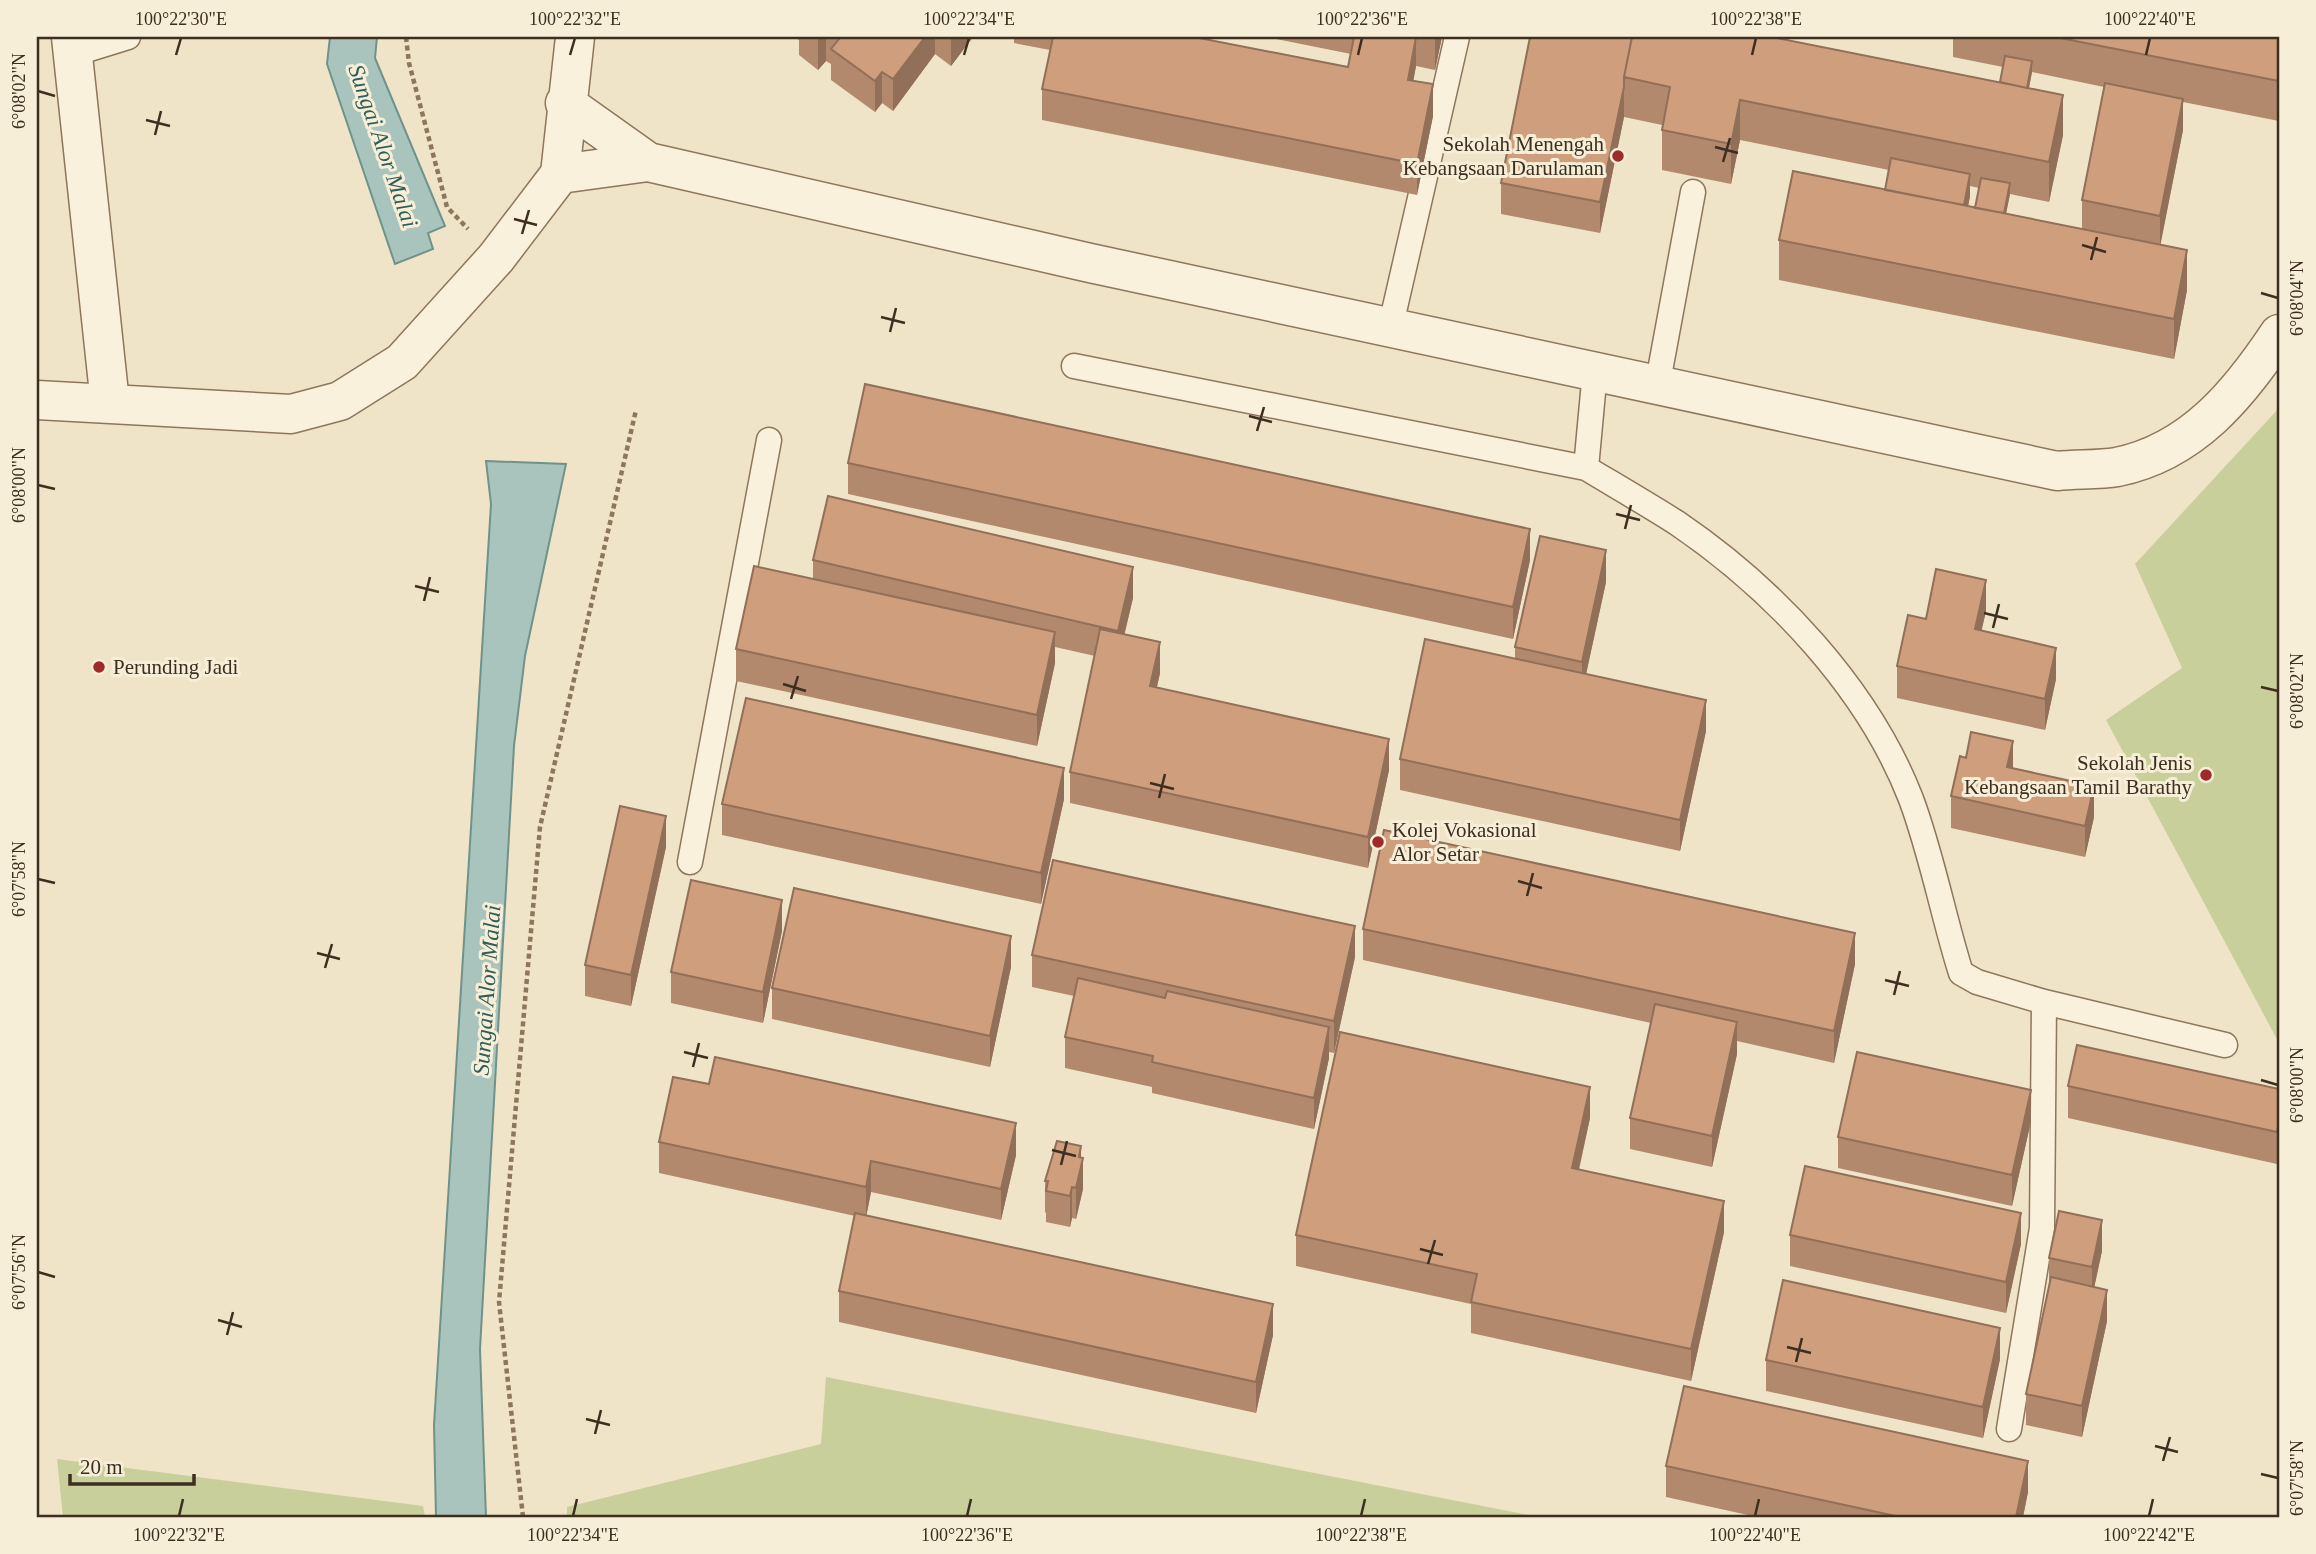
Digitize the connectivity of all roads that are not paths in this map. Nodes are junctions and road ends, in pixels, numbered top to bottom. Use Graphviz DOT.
graph roads {
  1 [pos="128,37"];
  2 [pos="575,37"];
  3 [pos="1457,37"];
  4 [pos="72,45"];
  5 [pos="565,103"];
  6 [pos="648,162"];
  7 [pos="560,174"];
  8 [pos="1693,192"];
  9 [pos="1390,329"];
  10 [pos="2279,334"];
  11 [pos="1074,366"];
  12 [pos="1595,372"];
  13 [pos="1657,387"];
  14 [pos="37,400"];
  15 [pos="110,403"];
  16 [pos="769,440"];
  17 [pos="1586,468"];
  18 [pos="690,862"];
  19 [pos="2044,1002"];
  20 [pos="2225,1045"];
  21 [pos="2009,1429"];
  1 -- 4 [label="lane"];
  2 -- 5 [label="street"];
  3 -- 9 [label="lane"];
  4 -- 15 [label="street"];
  5 -- 6 [label="street"];
  5 -- 7 [label="street"];
  6 -- 7 [label="street"];
  6 -- 9 [label="street"];
  7 -- 15 [label="street"];
  8 -- 13 [label="lane"];
  9 -- 12 [label="street"];
  10 -- 13 [label="street"];
  11 -- 17 [label="lane"];
  12 -- 13 [label="street"];
  12 -- 17 [label="lane"];
  14 -- 15 [label="street"];
  16 -- 18 [label="lane"];
  17 -- 19 [label="lane"];
  19 -- 20 [label="lane"];
  19 -- 21 [label="lane"];
}
